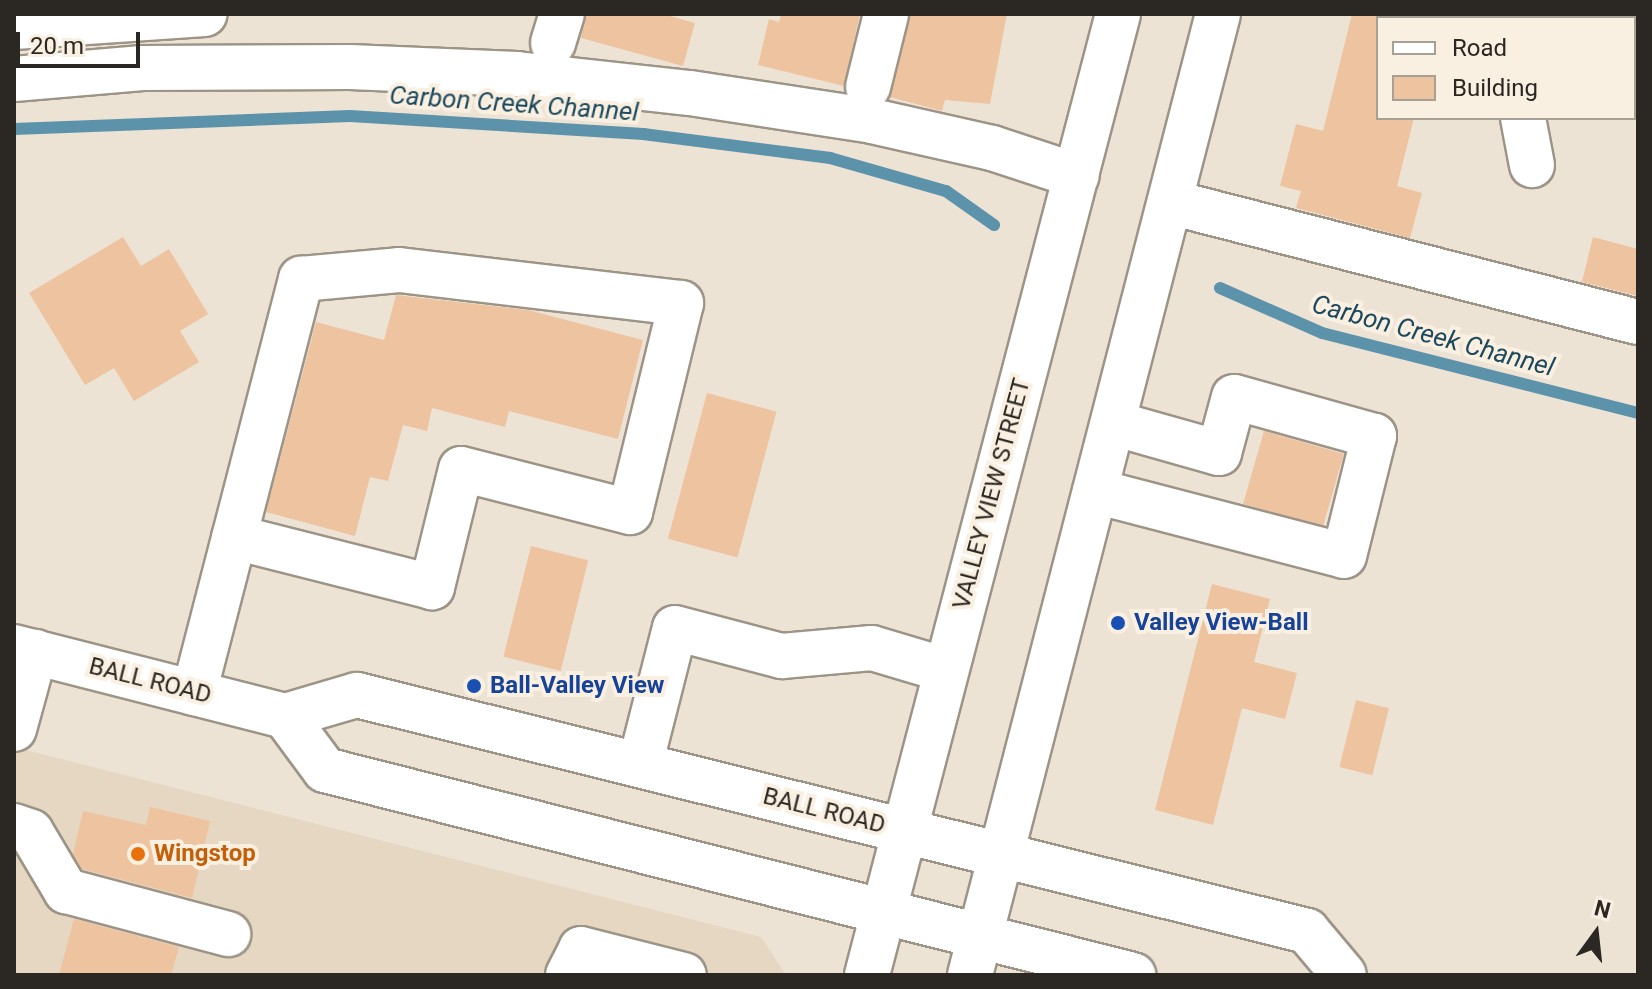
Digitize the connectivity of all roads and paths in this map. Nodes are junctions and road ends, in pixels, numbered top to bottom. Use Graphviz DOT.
graph roads {
  1 [pos="205,14"];
  2 [pos="886,14"];
  3 [pos="1118,14"];
  4 [pos="1218,14"];
  5 [pos="14,27"];
  6 [pos="14,79"];
  7 [pos="868,87"];
  8 [pos="1523,120"];
  9 [pos="1532,165"];
  10 [pos="1077,176"];
  11 [pos="1170,202"];
  12 [pos="1638,322"];
  13 [pos="1113,423"];
  14 [pos="1095,491"];
  15 [pos="234,537"];
  16 [pos="24,650"];
  17 [pos="946,670"];
  18 [pos="194,693"];
  19 [pos="285,716"];
  20 [pos="14,729"];
  21 [pos="640,765"];
  22 [pos="14,826"];
  23 [pos="904,830"];
  24 [pos="1001,854"];
  25 [pos="883,911"];
  26 [pos="228,934"];
  27 [pos="975,956"];
  28 [pos="568,975"];
  29 [pos="684,975"];
  30 [pos="867,975"];
  31 [pos="1133,975"];
  32 [pos="1344,975"];
  1 -- 5 [label="main road"];
  2 -- 7 [label="main road"];
  3 -- 10 [label="main road, VALLEY VIEW STREET"];
  4 -- 11 [label="main road"];
  6 -- 10 [label="main road"];
  8 -- 9 [label="main road"];
  10 -- 17 [label="main road, VALLEY VIEW STREET"];
  11 -- 12 [label="main road"];
  11 -- 13 [label="main road"];
  13 -- 14 [label="main road"];
  13 -- 14 [label="main road"];
  14 -- 24 [label="main road"];
  15 -- 15 [label="main road"];
  15 -- 18 [label="main road"];
  16 -- 18 [label="main road, BALL ROAD"];
  16 -- 20 [label="main road"];
  17 -- 21 [label="main road"];
  17 -- 23 [label="main road, VALLEY VIEW STREET"];
  18 -- 19 [label="main road, BALL ROAD"];
  19 -- 21 [label="main road, BALL ROAD"];
  19 -- 25 [label="main road"];
  21 -- 23 [label="main road, BALL ROAD"];
  22 -- 26 [label="main road"];
  23 -- 24 [label="main road, BALL ROAD"];
  23 -- 25 [label="main road, VALLEY VIEW STREET"];
  24 -- 27 [label="main road"];
  24 -- 32 [label="main road, BALL ROAD"];
  25 -- 27 [label="main road"];
  25 -- 30 [label="main road, VALLEY VIEW STREET"];
  27 -- 31 [label="main road"];
  28 -- 29 [label="main road"];
}
